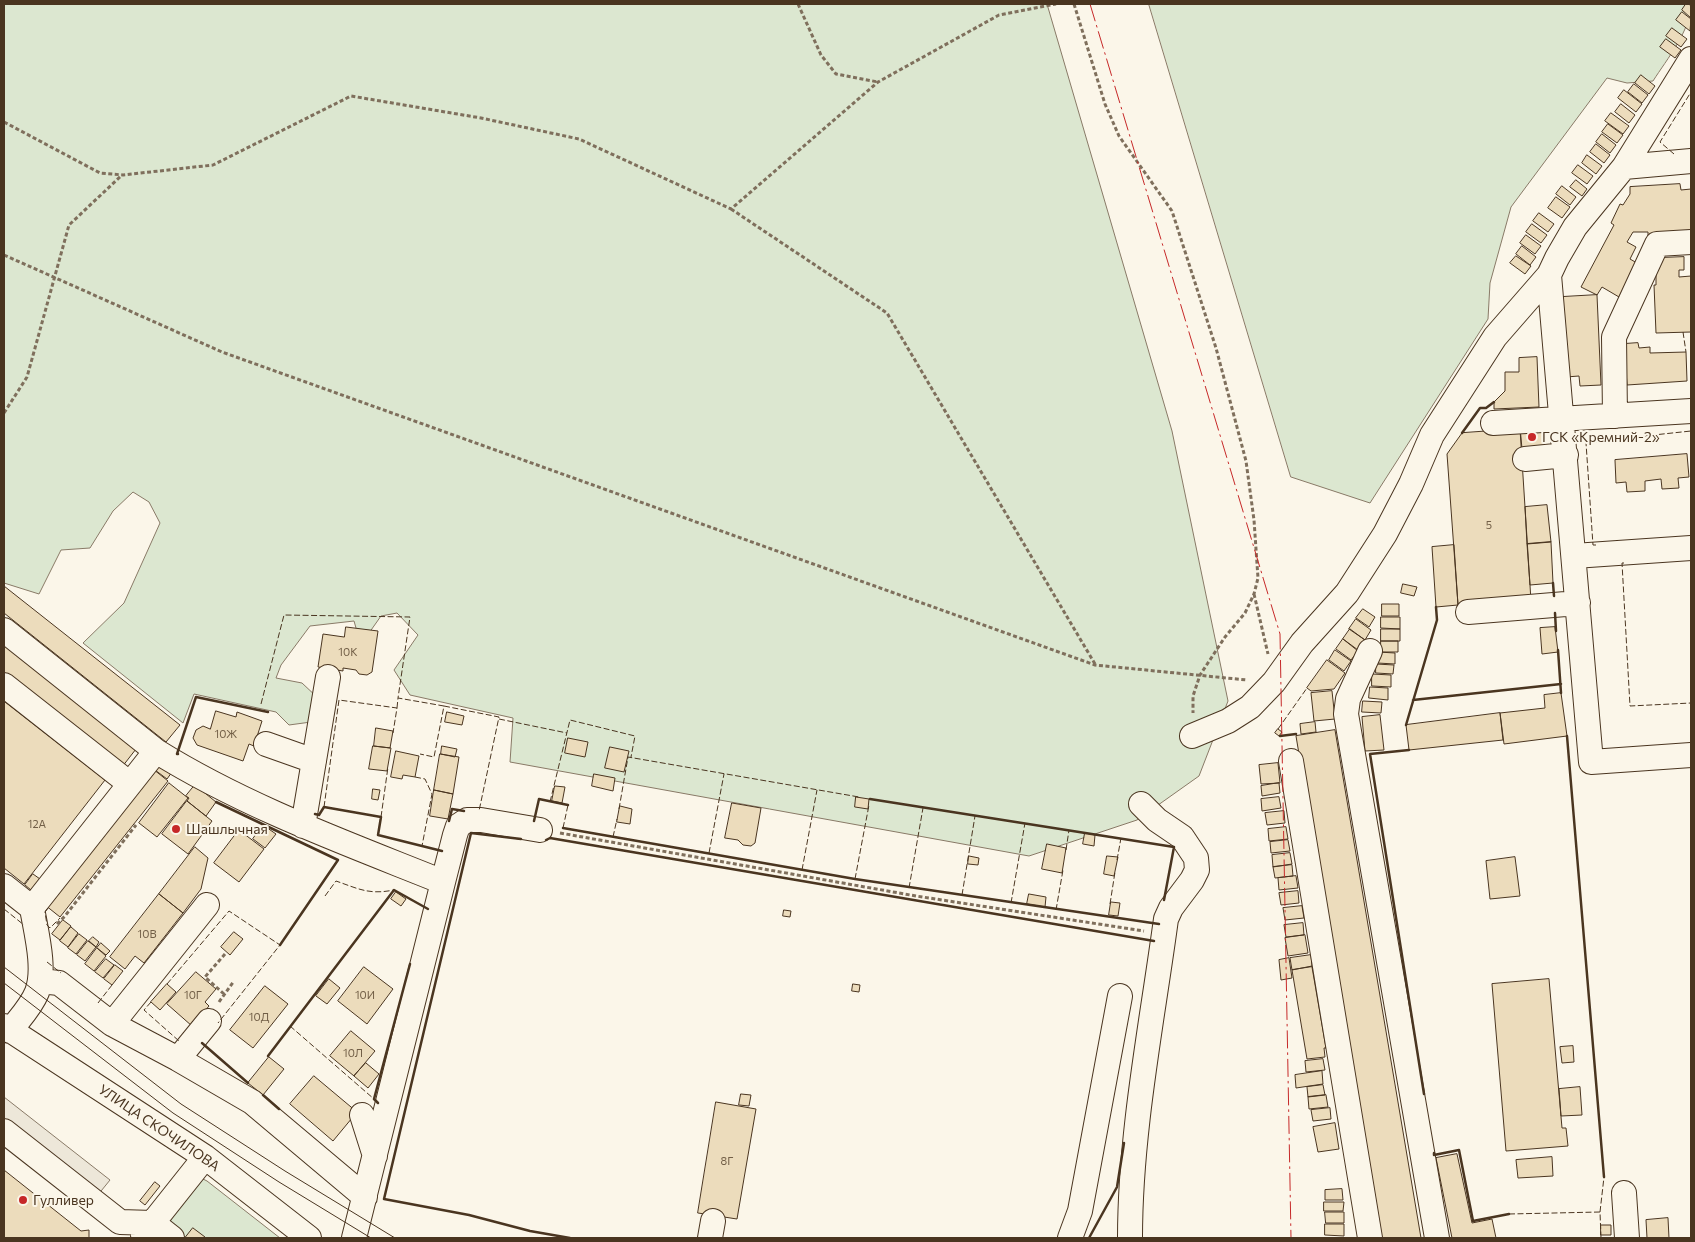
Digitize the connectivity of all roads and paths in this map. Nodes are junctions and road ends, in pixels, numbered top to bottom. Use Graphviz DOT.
graph roads {
  1 [pos="798,4"];
  2 [pos="1056,4"];
  3 [pos="1074,4"];
  4 [pos="1691,59"];
  5 [pos="878,82"];
  6 [pos="4,122"];
  7 [pos="1691,161"];
  8 [pos="1624,167"];
  9 [pos="123,175"];
  10 [pos="731,209"];
  11 [pos="1691,242"];
  12 [pos="4,255"];
  13 [pos="1549,276"];
  14 [pos="54,279"];
  15 [pos="1691,411"];
  16 [pos="4,413"];
  17 [pos="1616,416"];
  18 [pos="1562,420"];
  19 [pos="1493,423"];
  20 [pos="1566,455"];
  21 [pos="1525,459"];
  22 [pos="1691,548"];
  23 [pos="1574,556"];
  24 [pos="1254,594"];
  25 [pos="1578,603"];
  26 [pos="1468,612"];
  27 [pos="4,630"];
  28 [pos="1370,651"];
  29 [pos="1095,664"];
  30 [pos="1200,675"];
  31 [pos="328,677"];
  32 [pos="1274,682"];
  33 [pos="4,685"];
  34 [pos="1192,736"];
  35 [pos="266,744"];
  36 [pos="156,751"];
  37 [pos="1691,754"];
  38 [pos="314,761"];
  39 [pos="1291,761"];
  40 [pos="130,784"];
  41 [pos="1140,804"];
  42 [pos="136,825"];
  43 [pos="304,826"];
  44 [pos="540,830"];
  45 [pos="443,882"];
  46 [pos="4,886"];
  47 [pos="206,904"];
  48 [pos="32,908"];
  49 [pos="1149,932"];
  50 [pos="38,948"];
  51 [pos="225,954"];
  52 [pos="40,981"];
  53 [pos="224,994"];
  54 [pos="1120,996"];
  55 [pos="209,1021"];
  56 [pos="112,1024"];
  57 [pos="7,1028"];
  58 [pos="178,1059"];
  59 [pos="362,1115"];
  60 [pos="4,1131"];
  61 [pos="375,1156"];
  62 [pos="205,1157"];
  63 [pos="1624,1193"];
  64 [pos="365,1196"];
  65 [pos="147,1231"];
  66 [pos="172,1238"];
  67 [pos="309,1238"];
  68 [pos="354,1238"];
  69 [pos="1070,1238"];
  70 [pos="1130,1238"];
  71 [pos="1370,1238"];
  72 [pos="1437,1238"];
  73 [pos="1627,1238"];
  1 -- 5 [label="path"];
  2 -- 5 [label="path"];
  3 -- 24 [label="path"];
  4 -- 8 [label="street"];
  5 -- 10 [label="path"];
  6 -- 9 [label="path"];
  7 -- 8 [label="street"];
  8 -- 13 [label="street"];
  9 -- 10 [label="path"];
  9 -- 14 [label="path"];
  10 -- 29 [label="path"];
  11 -- 17 [label="street"];
  12 -- 14 [label="path"];
  13 -- 18 [label="street"];
  13 -- 32 [label="street"];
  14 -- 16 [label="path"];
  14 -- 29 [label="path"];
  15 -- 17 [label="street"];
  17 -- 18 [label="street"];
  18 -- 19 [label="street"];
  18 -- 20 [label="street"];
  20 -- 21 [label="street"];
  20 -- 23 [label="street"];
  22 -- 23 [label="street"];
  23 -- 25 [label="street"];
  24 -- 30 [label="path"];
  24 -- 32 [label="path"];
  25 -- 26 [label="street"];
  25 -- 37 [label="street"];
  27 -- 36 [label="street"];
  28 -- 72 [label="street"];
  29 -- 30 [label="path"];
  30 -- 32 [label="path"];
  30 -- 34 [label="path"];
  31 -- 38 [label="street"];
  32 -- 34 [label="street"];
  33 -- 40 [label="street"];
  35 -- 38 [label="street"];
  36 -- 40 [label="street"];
  36 -- 43 [label="street"];
  38 -- 43 [label="street"];
  39 -- 71 [label="street"];
  40 -- 48 [label="street"];
  41 -- 70 [label="street"];
  42 -- 50 [label="path"];
  43 -- 45 [label="street"];
  44 -- 45 [label="street"];
  44 -- 49 [label="path"];
  45 -- 61 [label="street"];
  46 -- 48 [label="street"];
  47 -- 56 [label="street"];
  48 -- 50 [label="street"];
  50 -- 52 [label="street"];
  51 -- 53 [label="path"];
  52 -- 56 [label="street"];
  52 -- 57 [label="street"];
  54 -- 69 [label="street"];
  55 -- 58 [label="street"];
  56 -- 58 [label="street"];
  57 -- 62 [label="street, УЛИЦА СКОЧИЛОВА"];
  58 -- 64 [label="street"];
  59 -- 61 [label="street"];
  60 -- 65 [label="street"];
  61 -- 64 [label="street"];
  62 -- 65 [label="street"];
  62 -- 67 [label="street, УЛИЦА СКОЧИЛОВА"];
  63 -- 73 [label="street"];
  64 -- 68 [label="street"];
  65 -- 66 [label="street"];
}
